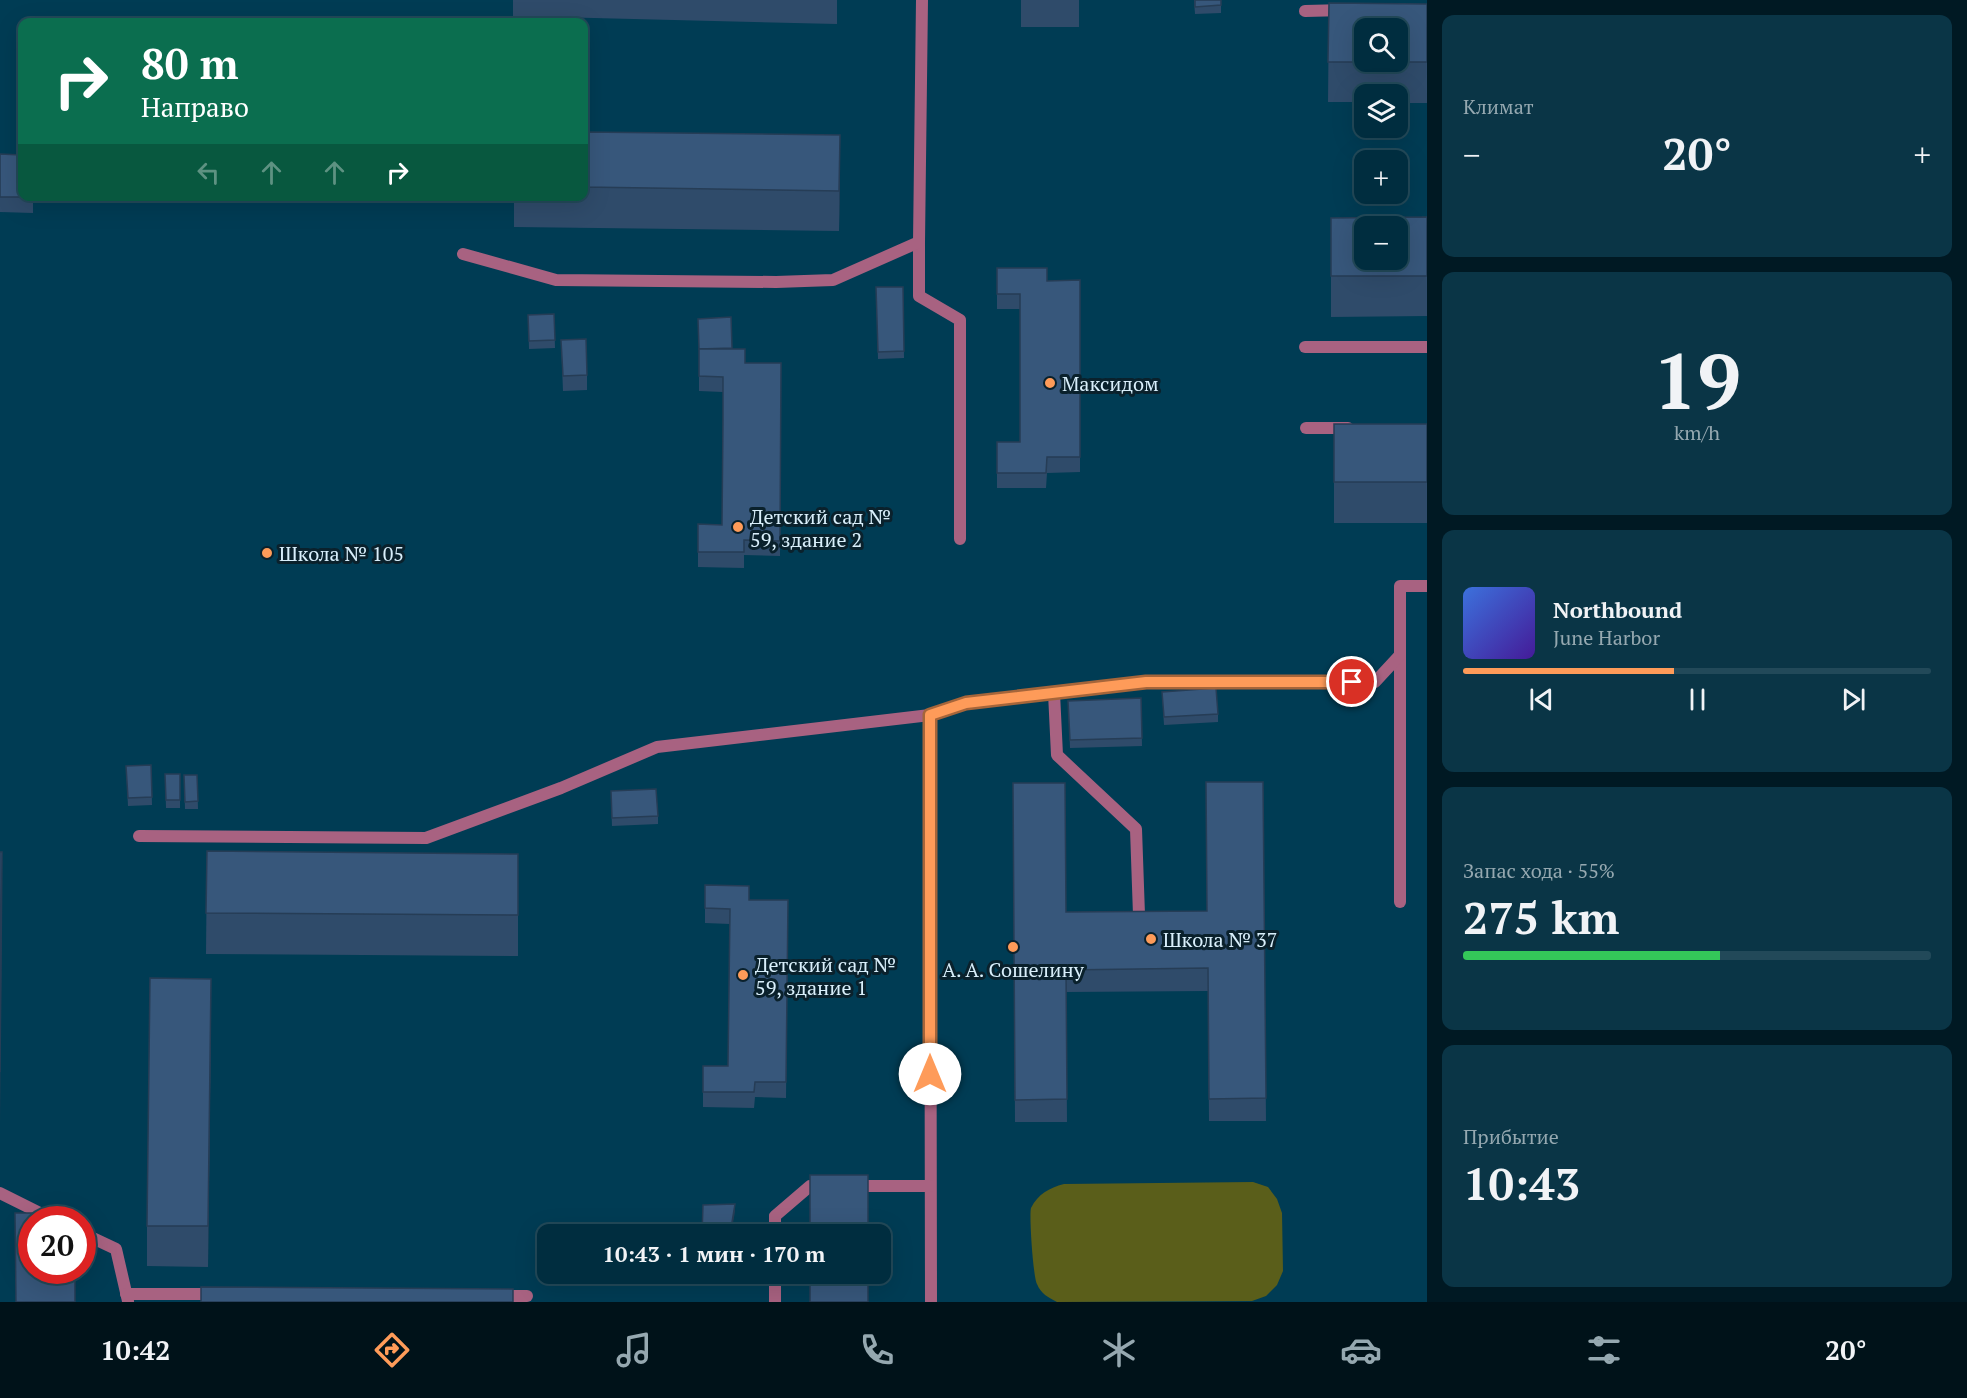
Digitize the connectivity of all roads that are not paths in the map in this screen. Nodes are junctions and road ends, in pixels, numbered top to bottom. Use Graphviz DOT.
graph roads {
  1 [pos="922,0"];
  2 [pos="1360,10"];
  3 [pos="1305,11"];
  4 [pos="919,242"];
  5 [pos="463,254"];
  6 [pos="1305,347"];
  7 [pos="1427,347"];
  8 [pos="1306,428"];
  9 [pos="1361,428"];
  10 [pos="960,539"];
  11 [pos="1427,586"];
  12 [pos="1400,655"];
  13 [pos="1054,693"];
  14 [pos="930,715"];
  15 [pos="139,836"];
  16 [pos="1400,902"];
  17 [pos="1139,915"];
  18 [pos="930,1186"];
  19 [pos="0,1193"];
  20 [pos="26,1206"];
  21 [pos="775,1224"];
  22 [pos="96,1240"];
  23 [pos="775,1284"];
  24 [pos="232,1294"];
  25 [pos="479,1296"];
  26 [pos="526,1296"];
  27 [pos="127,1298"];
  28 [pos="775,1302"];
  29 [pos="931,1302"];
  1 -- 4 [label="lane"];
  2 -- 3 [label="lane"];
  4 -- 5 [label="lane"];
  4 -- 10 [label="lane"];
  6 -- 7 [label="lane"];
  8 -- 9 [label="lane"];
  11 -- 12 [label="lane"];
  12 -- 13 [label="lane"];
  12 -- 16 [label="lane"];
  13 -- 14 [label="lane"];
  13 -- 17 [label="lane"];
  14 -- 15 [label="lane"];
  14 -- 18 [label="lane"];
  18 -- 21 [label="lane"];
  18 -- 29 [label="lane"];
  19 -- 20 [label="lane"];
  22 -- 27 [label="lane"];
  23 -- 28 [label="lane"];
  24 -- 27 [label="lane"];
  25 -- 26 [label="lane"];
}
